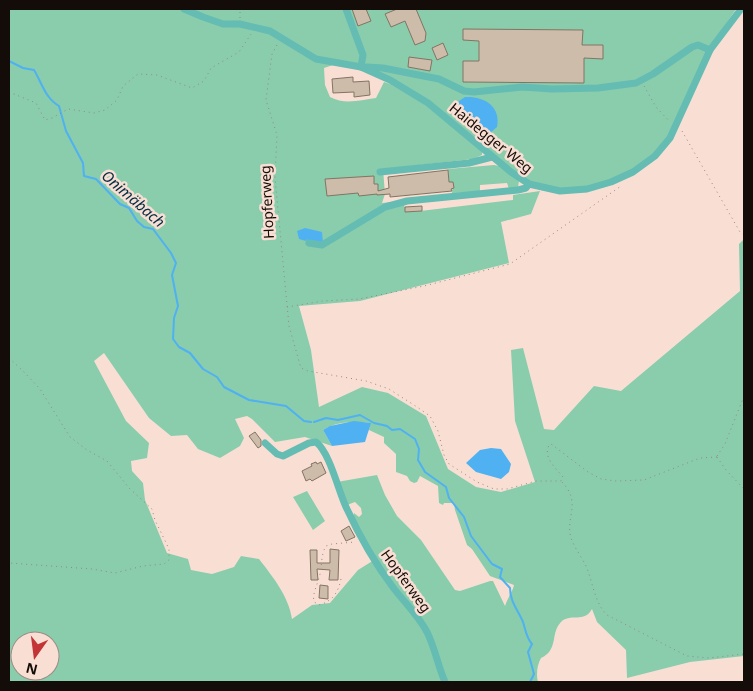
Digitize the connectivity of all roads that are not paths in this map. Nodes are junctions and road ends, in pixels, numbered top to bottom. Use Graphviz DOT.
graph roads {
  1 [pos="184,9"];
  2 [pos="346,9"];
  3 [pos="741,9"];
  4 [pos="710,50"];
  5 [pos="361,67"];
  6 [pos="492,157"];
  7 [pos="380,172"];
  8 [pos="529,184"];
  9 [pos="309,243"];
  10 [pos="265,443"];
  11 [pos="445,682"];
  1 -- 5 [label="street, Haidegger Weg"];
  2 -- 5 [label="street"];
  3 -- 4 [label="street, Haidegger Weg"];
  4 -- 5 [label="street"];
  4 -- 8 [label="street, Haidegger Weg"];
  5 -- 6 [label="street, Haidegger Weg"];
  6 -- 7 [label="street"];
  6 -- 8 [label="street, Haidegger Weg"];
  8 -- 9 [label="street"];
  10 -- 11 [label="street, Hopferweg"];
}
